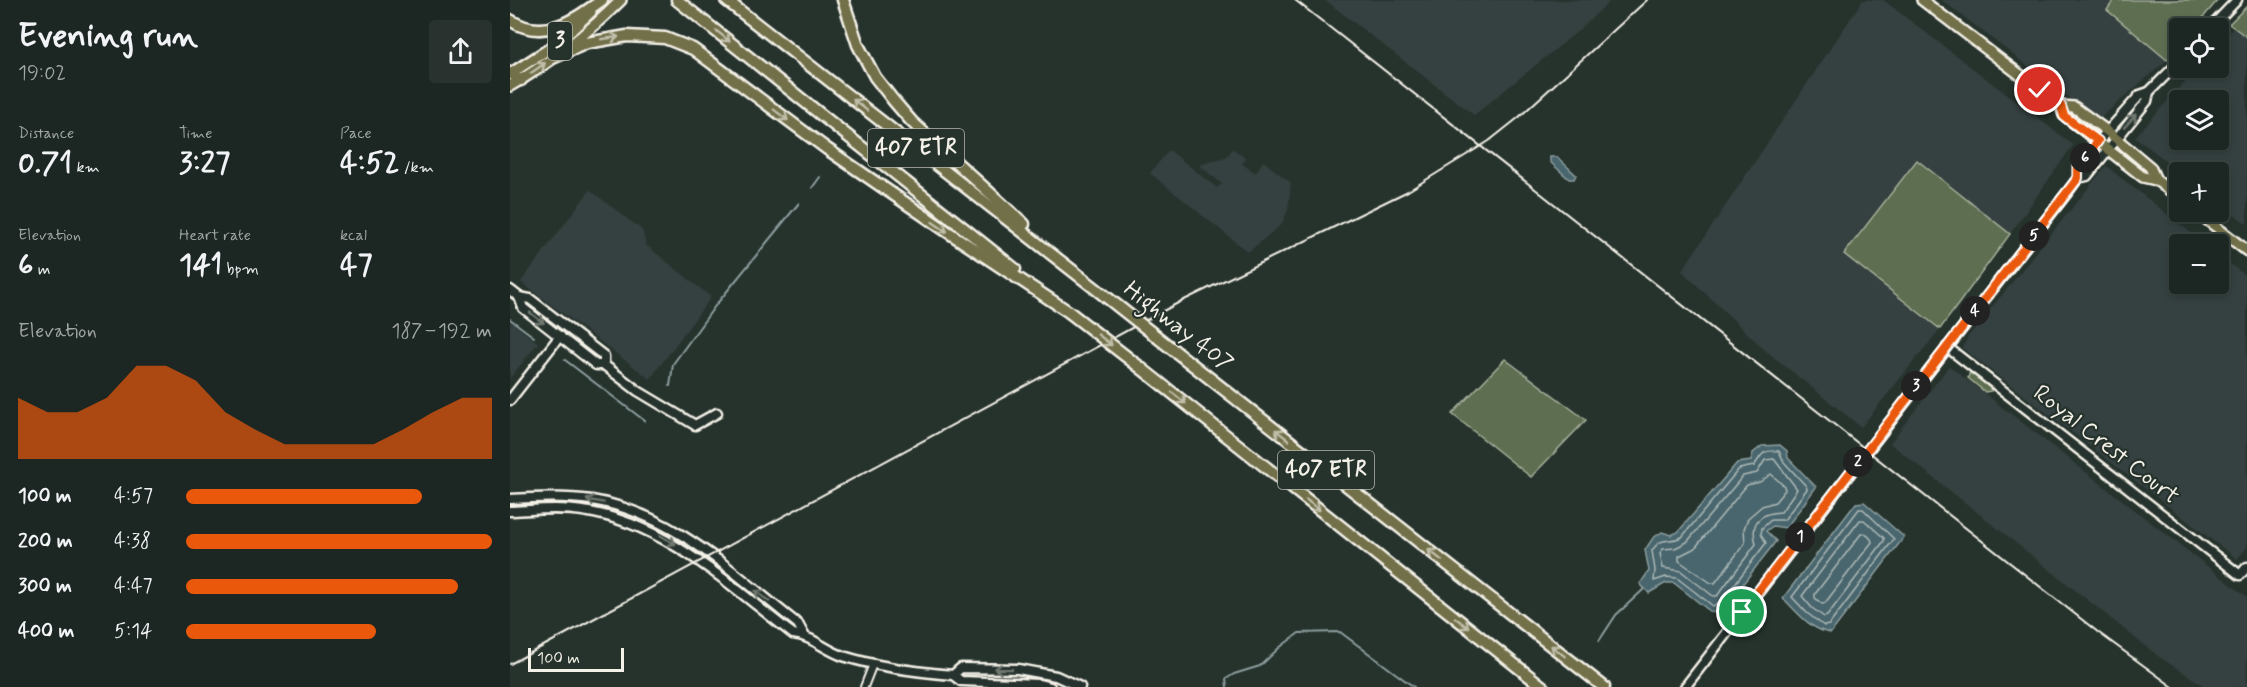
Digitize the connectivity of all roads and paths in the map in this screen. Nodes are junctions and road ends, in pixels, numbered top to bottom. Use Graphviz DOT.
graph roads {
  1 [pos="603,0"];
  2 [pos="677,0"];
  3 [pos="726,0"];
  4 [pos="843,0"];
  5 [pos="1922,0"];
  6 [pos="2237,0"];
  7 [pos="620,1"];
  8 [pos="2220,18"];
  9 [pos="510,20"];
  10 [pos="555,57"];
  11 [pos="2169,72"];
  12 [pos="510,74"];
  13 [pos="521,80"];
  14 [pos="510,86"];
  15 [pos="2149,92"];
  16 [pos="2061,106"];
  17 [pos="2107,131"];
  18 [pos="2116,138"];
  19 [pos="2098,141"];
  20 [pos="2108,149"];
  21 [pos="2078,178"];
  22 [pos="2156,180"];
  23 [pos="2169,190"];
  24 [pos="2210,222"];
  25 [pos="2247,251"];
  26 [pos="510,290"];
  27 [pos="1105,296"];
  28 [pos="519,297"];
  29 [pos="1069,312"];
  30 [pos="567,327"];
  31 [pos="560,336"];
  32 [pos="1947,346"];
  33 [pos="604,365"];
  34 [pos="510,400"];
  35 [pos="717,413"];
  36 [pos="510,499"];
  37 [pos="510,511"];
  38 [pos="2247,567"];
  39 [pos="804,635"];
  40 [pos="873,664"];
  41 [pos="953,675"];
  42 [pos="864,687"];
  43 [pos="1050,687"];
  44 [pos="1080,687"];
  45 [pos="1543,687"];
  46 [pos="1604,687"];
  47 [pos="1685,687"];
  1 -- 9 [label="highway"];
  1 -- 12 [label="main road, 3"];
  2 -- 29 [label="highway, 407 ETR, one-way"];
  27 -- 3 [label="highway, Highway 407 / 407 ETR, one-way"];
  4 -- 27 [label="highway"];
  5 -- 16 [label="main road"];
  6 -- 8 [label="main road"];
  7 -- 10 [label="main road, 3"];
  13 -- 10 [label="main road, 3, one-way"];
  10 -- 29 [label="highway, one-way"];
  11 -- 15 [label="main road"];
  12 -- 13 [label="highway"];
  13 -- 14 [label="main road, 3"];
  15 -- 17 [label="main road"];
  18 -- 15 [label="main road, one-way"];
  16 -- 17 [label="main road"];
  16 -- 19 [label="main road"];
  17 -- 18 [label="main road"];
  17 -- 19 [label="main road"];
  18 -- 20 [label="main road"];
  18 -- 22 [label="main road"];
  19 -- 20 [label="main road"];
  19 -- 21 [label="main road"];
  20 -- 21 [label="main road"];
  20 -- 22 [label="main road"];
  21 -- 32 [label="main road"];
  22 -- 23 [label="main road"];
  24 -- 25 [label="main road"];
  26 -- 28 [label="main road"];
  46 -- 27 [label="highway, Highway 407 / 407 ETR, one-way, bridge"];
  28 -- 30 [label="main road"];
  28 -- 31 [label="main road, one-way"];
  29 -- 45 [label="highway, 407 ETR, one-way, bridge"];
  30 -- 31 [label="street"];
  30 -- 33 [label="main road"];
  31 -- 33 [label="main road"];
  31 -- 34 [label="main road"];
  32 -- 38 [label="main road, Royal Crest Court"];
  32 -- 47 [label="main road"];
  33 -- 35 [label="main road"];
  39 -- 36 [label="main road, one-way"];
  37 -- 39 [label="main road, one-way"];
  39 -- 40 [label="main road"];
  40 -- 41 [label="main road"];
  40 -- 42 [label="street"];
  41 -- 43 [label="main road"];
  44 -- 41 [label="main road, one-way"];
}
